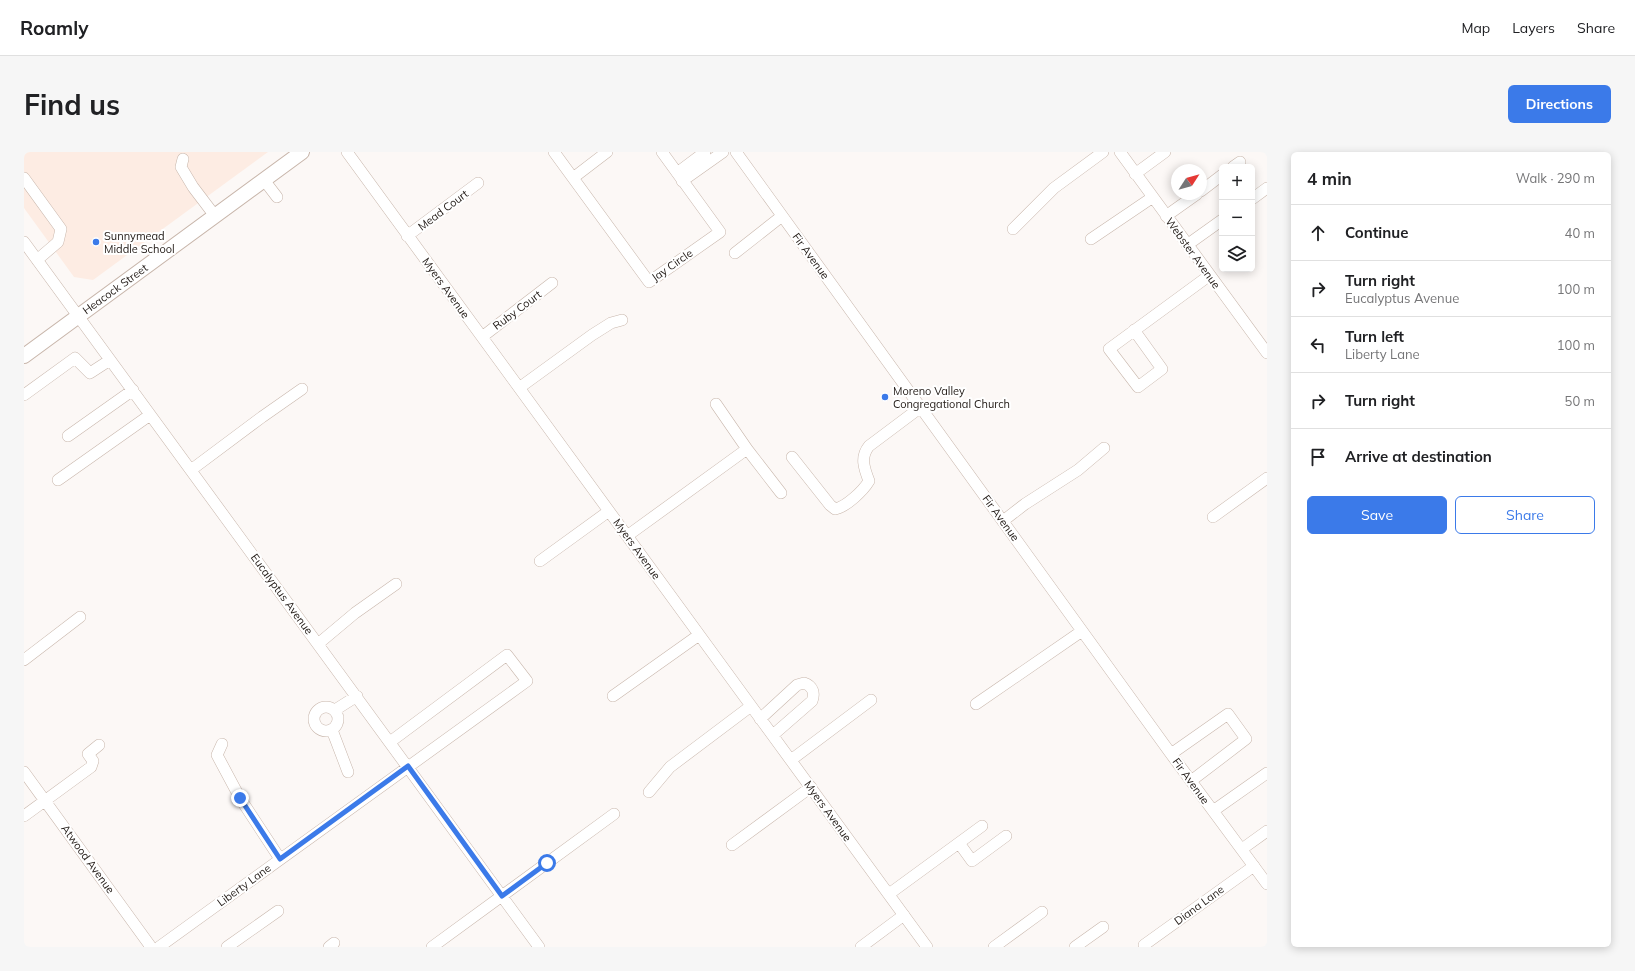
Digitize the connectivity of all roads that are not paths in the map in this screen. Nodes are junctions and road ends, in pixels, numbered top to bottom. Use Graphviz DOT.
graph roads {
  1 [pos="302,152"];
  2 [pos="347,152"];
  3 [pos="554,152"];
  4 [pos="607,152"];
  5 [pos="662,152"];
  6 [pos="705,152"];
  7 [pos="723,152"];
  8 [pos="736,152"];
  9 [pos="1104,152"];
  10 [pos="1120,152"];
  11 [pos="1166,152"];
  12 [pos="183,159"];
  13 [pos="1135,174"];
  14 [pos="679,177"];
  15 [pos="1219,177"];
  16 [pos="24,178"];
  17 [pos="573,178"];
  18 [pos="264,180"];
  19 [pos="478,183"];
  20 [pos="1207,186"];
  21 [pos="1267,188"];
  22 [pos="1255,196"];
  23 [pos="277,197"];
  24 [pos="1153,197"];
  25 [pos="1189,200"];
  26 [pos="215,216"];
  27 [pos="782,216"];
  28 [pos="1166,216"];
  29 [pos="1219,222"];
  30 [pos="1013,229"];
  31 [pos="407,236"];
  32 [pos="1091,238"];
  33 [pos="24,242"];
  34 [pos="1188,245"];
  35 [pos="734,253"];
  36 [pos="37,260"];
  37 [pos="1210,275"];
  38 [pos="552,283"];
  39 [pos="78,316"];
  40 [pos="622,320"];
  41 [pos="1134,330"];
  42 [pos="482,337"];
  43 [pos="1267,353"];
  44 [pos="24,356"];
  45 [pos="110,360"];
  46 [pos="519,388"];
  47 [pos="302,389"];
  48 [pos="133,390"];
  49 [pos="24,395"];
  50 [pos="716,404"];
  51 [pos="921,407"];
  52 [pos="150,415"];
  53 [pos="68,436"];
  54 [pos="748,448"];
  55 [pos="1104,448"];
  56 [pos="792,457"];
  57 [pos="191,470"];
  58 [pos="1267,478"];
  59 [pos="58,480"];
  60 [pos="781,493"];
  61 [pos="609,511"];
  62 [pos="1213,517"];
  63 [pos="1003,520"];
  64 [pos="627,536"];
  65 [pos="540,561"];
  66 [pos="396,584"];
  67 [pos="80,617"];
  68 [pos="1082,631"];
  69 [pos="699,635"];
  70 [pos="318,644"];
  71 [pos="24,660"];
  72 [pos="356,696"];
  73 [pos="613,696"];
  74 [pos="871,700"];
  75 [pos="976,704"];
  76 [pos="751,706"];
  77 [pos="335,710"];
  78 [pos="760,719"];
  79 [pos="332,730"];
  80 [pos="773,736"];
  81 [pos="390,742"];
  82 [pos="222,744"];
  83 [pos="99,745"];
  84 [pos="1171,754"];
  85 [pos="791,760"];
  86 [pos="408,766"];
  87 [pos="24,772"];
  88 [pos="348,772"];
  89 [pos="1267,772"];
  90 [pos="1191,781"];
  91 [pos="810,787"];
  92 [pos="649,792"];
  93 [pos="45,801"];
  94 [pos="1213,811"];
  95 [pos="614,814"];
  96 [pos="24,816"];
  97 [pos="982,826"];
  98 [pos="1267,831"];
  99 [pos="1006,836"];
  100 [pos="959,843"];
  101 [pos="732,844"];
  102 [pos="1242,849"];
  103 [pos="280,859"];
  104 [pos="1254,866"];
  105 [pos="1267,884"];
  106 [pos="888,894"];
  107 [pos="502,896"];
  108 [pos="278,911"];
  109 [pos="1042,912"];
  110 [pos="904,915"];
  111 [pos="1102,927"];
  112 [pos="1144,945"];
  113 [pos="151,947"];
  114 [pos="159,947"];
  115 [pos="227,947"];
  116 [pos="432,947"];
  117 [pos="539,947"];
  118 [pos="861,947"];
  119 [pos="927,947"];
  120 [pos="994,947"];
  121 [pos="1074,947"];
  1 -- 18 [label="main road, Heacock Street"];
  2 -- 31 [label="street, Myers Avenue"];
  3 -- 17 [label="street, Jay Circle"];
  4 -- 17 [label="street"];
  5 -- 14 [label="street, Jay Circle"];
  6 -- 14 [label="street"];
  7 -- 14 [label="street"];
  8 -- 27 [label="street, Fir Avenue"];
  9 -- 30 [label="street"];
  10 -- 13 [label="street, Webster Avenue"];
  11 -- 13 [label="street"];
  12 -- 26 [label="street"];
  13 -- 24 [label="street, Webster Avenue"];
  14 -- 17 [label="street, Jay Circle"];
  15 -- 20 [label="street"];
  16 -- 36 [label="street"];
  18 -- 23 [label="street"];
  18 -- 26 [label="main road, Heacock Street"];
  19 -- 31 [label="street, Mead Court"];
  21 -- 22 [label="street"];
  24 -- 28 [label="street, Webster Avenue"];
  24 -- 32 [label="street"];
  25 -- 28 [label="street"];
  26 -- 39 [label="main road, Heacock Street"];
  27 -- 35 [label="street"];
  27 -- 51 [label="street, Fir Avenue"];
  28 -- 34 [label="street, Webster Avenue"];
  29 -- 34 [label="street"];
  31 -- 42 [label="street, Myers Avenue"];
  33 -- 36 [label="street, Eucalyptus Avenue"];
  34 -- 37 [label="street, Webster Avenue"];
  36 -- 39 [label="street, Eucalyptus Avenue"];
  37 -- 41 [label="street"];
  37 -- 43 [label="street, Webster Avenue"];
  38 -- 42 [label="street, Ruby Court"];
  39 -- 44 [label="main road, Heacock Street"];
  39 -- 45 [label="street, Eucalyptus Avenue"];
  40 -- 46 [label="street"];
  41 -- 41 [label="street"];
  42 -- 46 [label="street, Myers Avenue"];
  45 -- 48 [label="street, Eucalyptus Avenue"];
  45 -- 49 [label="street"];
  46 -- 61 [label="street, Myers Avenue"];
  47 -- 57 [label="street"];
  48 -- 52 [label="street, Eucalyptus Avenue"];
  48 -- 53 [label="street"];
  50 -- 54 [label="street"];
  51 -- 56 [label="street"];
  51 -- 63 [label="street, Fir Avenue"];
  52 -- 57 [label="street, Eucalyptus Avenue"];
  52 -- 59 [label="street"];
  54 -- 60 [label="street"];
  54 -- 64 [label="street"];
  55 -- 63 [label="street"];
  57 -- 70 [label="street, Eucalyptus Avenue"];
  58 -- 62 [label="street"];
  61 -- 64 [label="street, Myers Avenue"];
  61 -- 65 [label="street"];
  63 -- 68 [label="street, Fir Avenue"];
  64 -- 69 [label="street, Myers Avenue"];
  66 -- 70 [label="street"];
  67 -- 71 [label="street"];
  68 -- 75 [label="street"];
  68 -- 84 [label="street, Fir Avenue"];
  69 -- 73 [label="street"];
  69 -- 76 [label="street, Myers Avenue"];
  70 -- 72 [label="street, Eucalyptus Avenue"];
  72 -- 77 [label="street"];
  72 -- 81 [label="street, Eucalyptus Avenue"];
  74 -- 85 [label="street"];
  76 -- 78 [label="street, Myers Avenue"];
  76 -- 92 [label="street"];
  77 -- 79 [label="street"];
  77 -- 79 [label="street"];
  78 -- 80 [label="street, Myers Avenue"];
  78 -- 80 [label="street"];
  79 -- 88 [label="street"];
  80 -- 85 [label="street, Myers Avenue"];
  81 -- 86 [label="street, Eucalyptus Avenue"];
  81 -- 86 [label="street, Liberty Lane"];
  82 -- 103 [label="street"];
  83 -- 93 [label="street"];
  84 -- 90 [label="street, Fir Avenue"];
  84 -- 90 [label="street"];
  85 -- 91 [label="street, Myers Avenue"];
  86 -- 103 [label="street, Liberty Lane"];
  86 -- 107 [label="street, Eucalyptus Avenue"];
  87 -- 93 [label="street, Atwood Avenue"];
  89 -- 94 [label="street"];
  90 -- 94 [label="street, Fir Avenue"];
  91 -- 101 [label="street"];
  91 -- 106 [label="street, Myers Avenue"];
  93 -- 96 [label="street"];
  93 -- 113 [label="street, Atwood Avenue"];
  94 -- 102 [label="street, Fir Avenue"];
  95 -- 107 [label="street"];
  97 -- 100 [label="street"];
  98 -- 102 [label="street"];
  99 -- 100 [label="street"];
  100 -- 106 [label="street"];
  102 -- 104 [label="street, Fir Avenue"];
  103 -- 114 [label="street, Liberty Lane"];
  104 -- 105 [label="street, Fir Avenue"];
  104 -- 112 [label="street, Diana Lane"];
  106 -- 110 [label="street, Myers Avenue"];
  107 -- 116 [label="street"];
  107 -- 117 [label="street, Eucalyptus Avenue"];
  108 -- 115 [label="street"];
  109 -- 120 [label="street"];
  110 -- 118 [label="street"];
  110 -- 119 [label="street, Myers Avenue"];
  111 -- 121 [label="street"];
}
